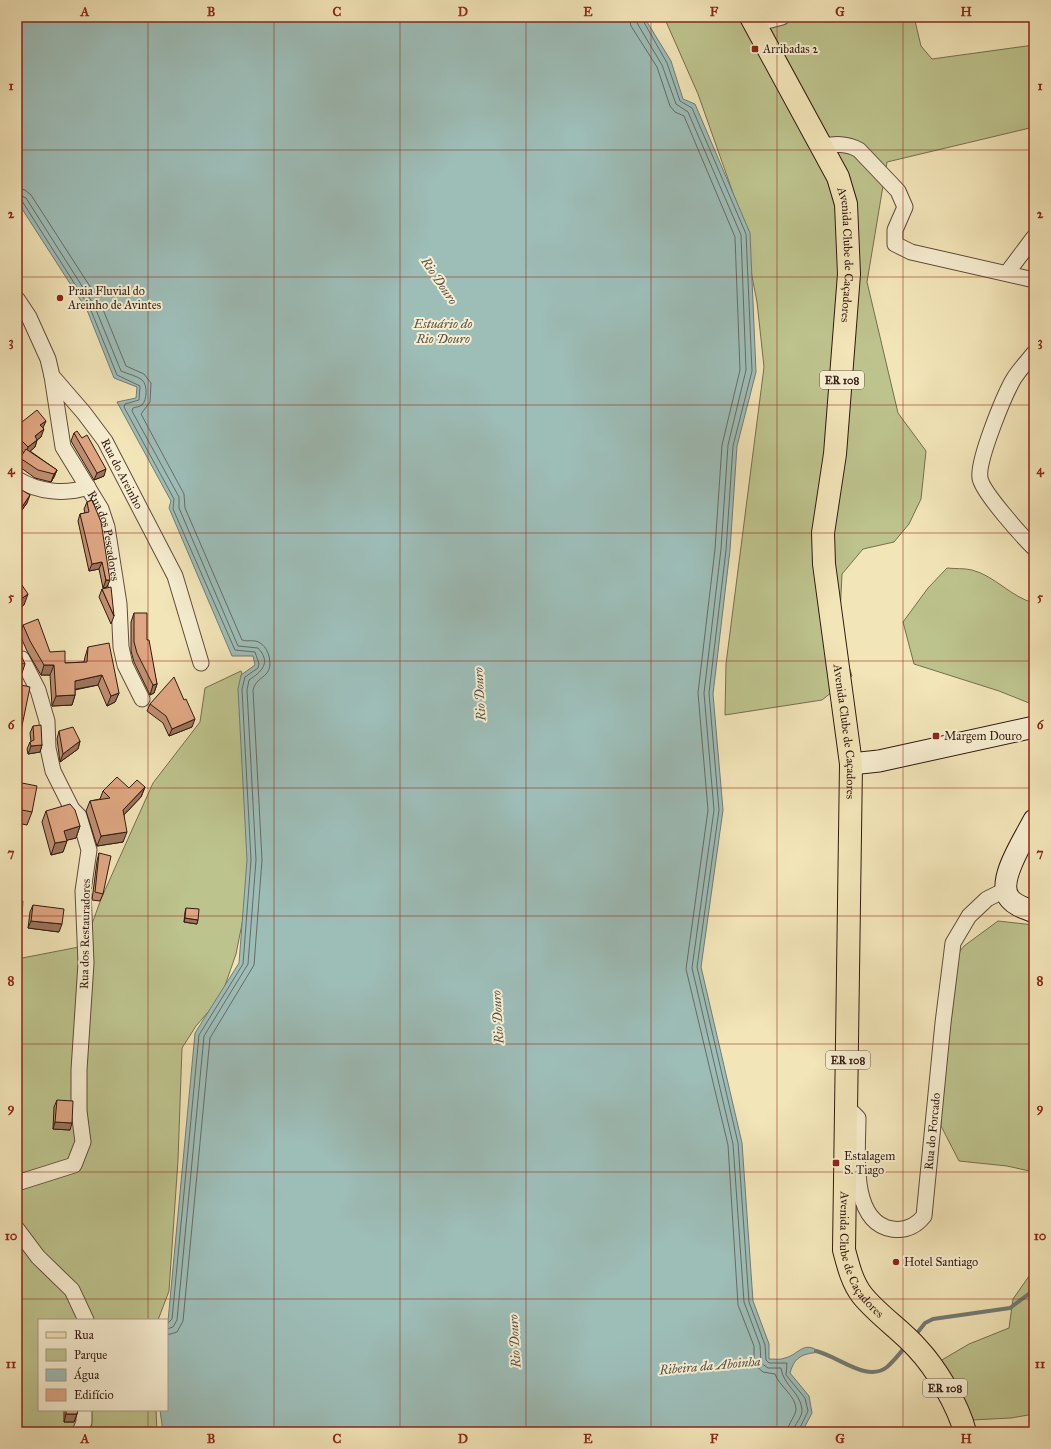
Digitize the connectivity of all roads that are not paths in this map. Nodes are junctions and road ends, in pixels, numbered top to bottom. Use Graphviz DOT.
graph roads {
  1 [pos="782,17"];
  2 [pos="753,21"];
  3 [pos="822,146"];
  4 [pos="1034,237"];
  5 [pos="1007,273"];
  6 [pos="1034,280"];
  7 [pos="17,299"];
  8 [pos="1034,353"];
  9 [pos="52,376"];
  10 [pos="17,479"];
  11 [pos="88,487"];
  12 [pos="1034,548"];
  13 [pos="17,659"];
  14 [pos="201,663"];
  15 [pos="142,699"];
  16 [pos="1034,728"];
  17 [pos="851,764"];
  18 [pos="1034,820"];
  19 [pos="1005,890"];
  20 [pos="1034,912"];
  21 [pos="847,1107"];
  22 [pos="17,1183"];
  23 [pos="17,1229"];
  24 [pos="86,1319"];
  25 [pos="84,1411"];
  26 [pos="80,1432"];
  27 [pos="965,1432"];
  1 -- 2 [label="street"];
  2 -- 3 [label="main road, Avenida Clube de Caçadores / ER 108"];
  3 -- 5 [label="street"];
  3 -- 17 [label="main road, Avenida Clube de Caçadores / ER 108"];
  4 -- 5 [label="street"];
  5 -- 6 [label="street"];
  7 -- 9 [label="street, Rua do Areinho"];
  8 -- 12 [label="street"];
  9 -- 11 [label="street, Rua dos Pescadores"];
  9 -- 14 [label="street, Rua do Areinho"];
  10 -- 11 [label="street"];
  11 -- 15 [label="street, Rua dos Pescadores"];
  13 -- 22 [label="street, Rua dos Restauradores"];
  16 -- 17 [label="main road"];
  17 -- 21 [label="main road, Avenida Clube de Caçadores / ER 108"];
  18 -- 19 [label="main road"];
  19 -- 20 [label="main road"];
  19 -- 21 [label="street, Rua do Forcado"];
  21 -- 27 [label="main road, Avenida Clube de Caçadores / ER 108"];
  23 -- 24 [label="street"];
  25 -- 26 [label="street"];
}
